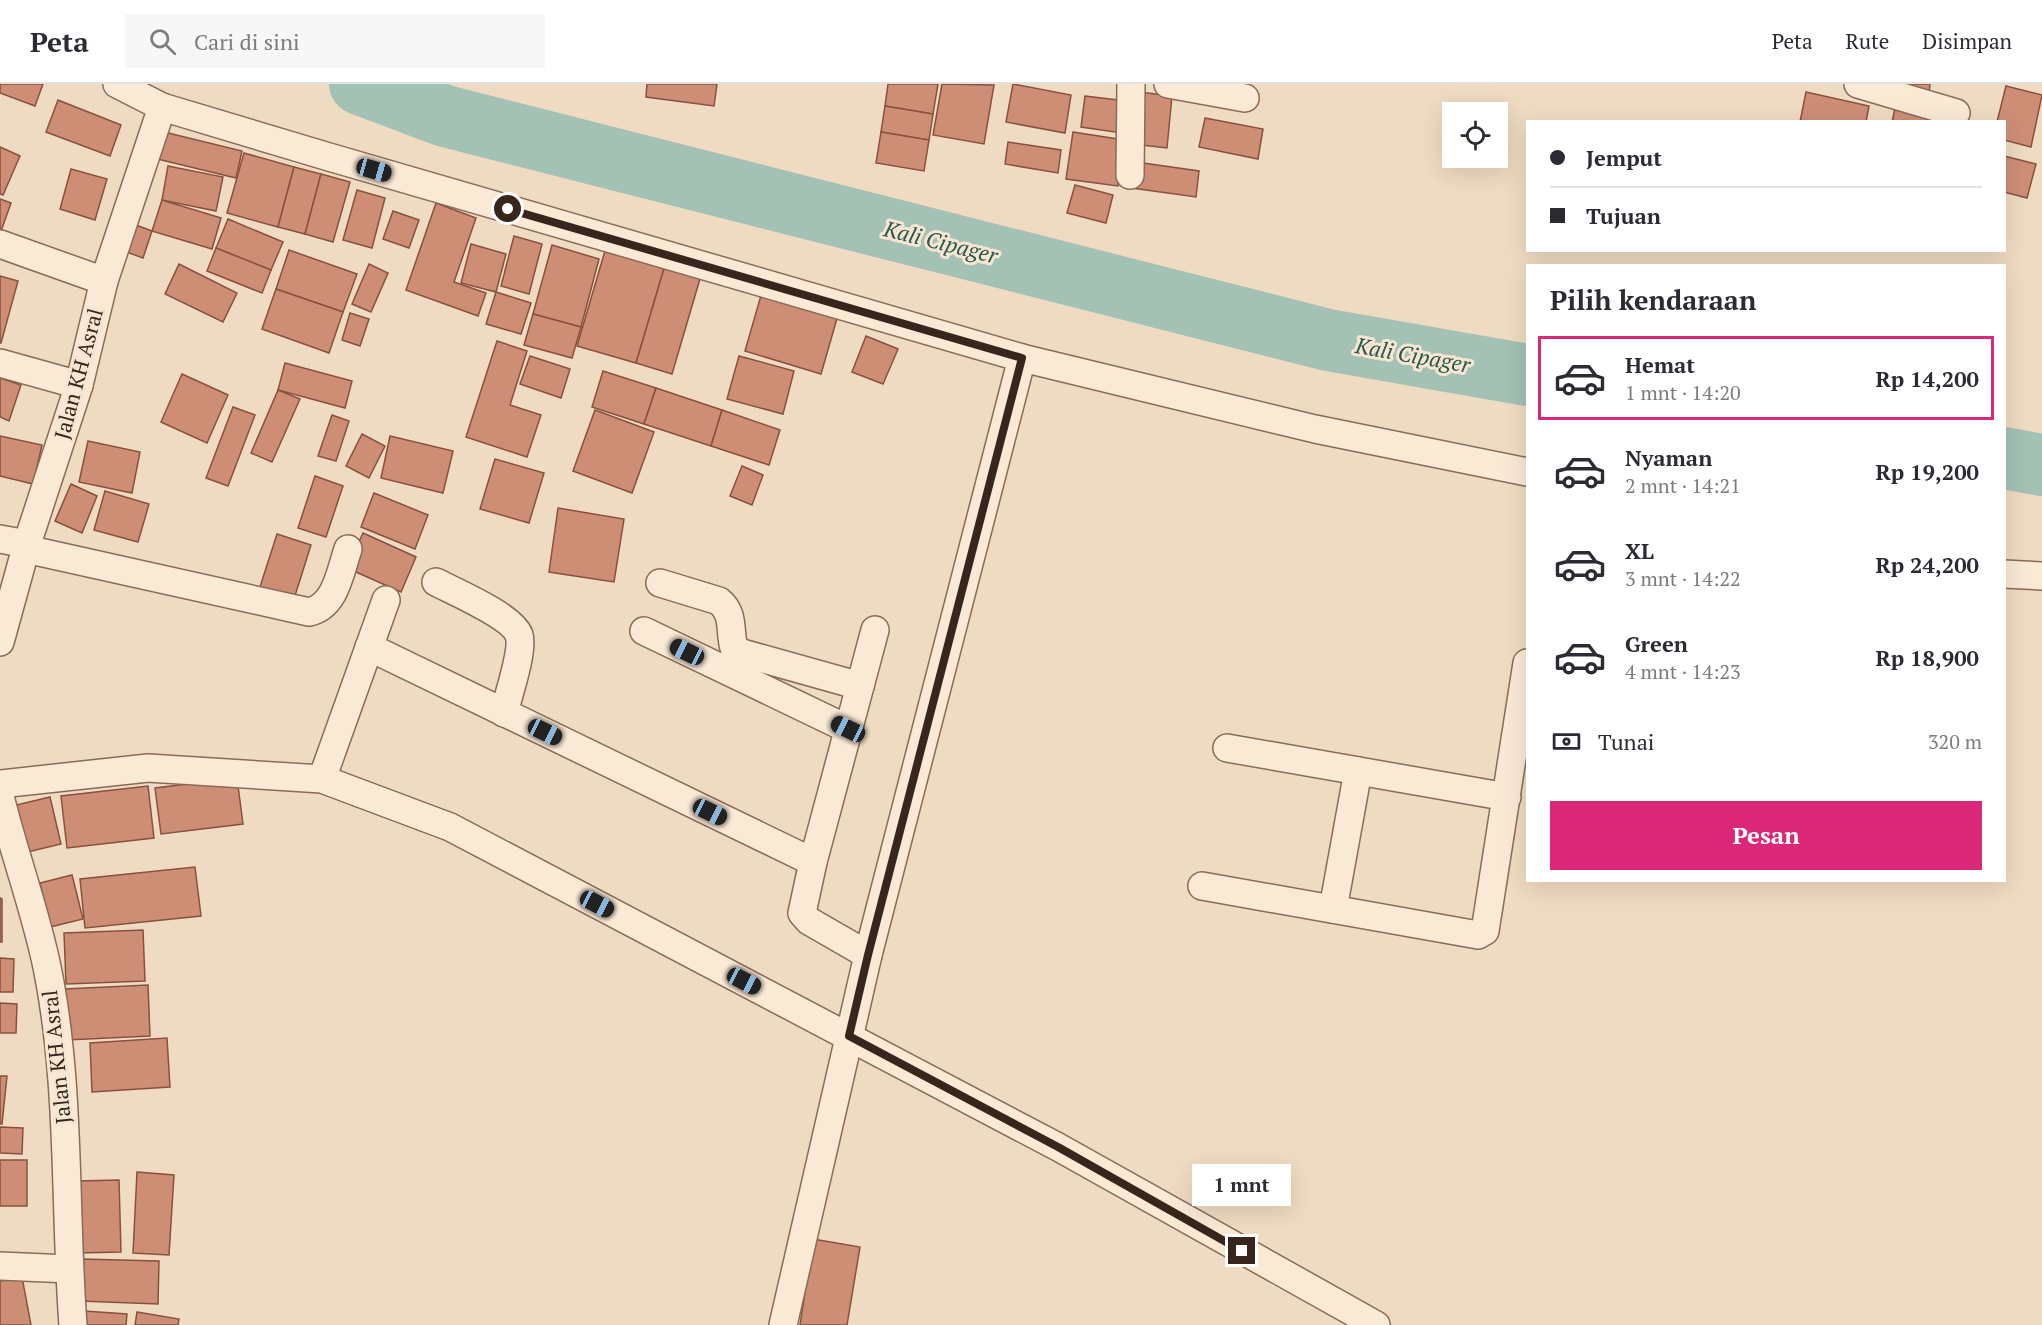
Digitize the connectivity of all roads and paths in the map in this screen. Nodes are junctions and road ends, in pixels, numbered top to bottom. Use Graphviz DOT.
graph roads {
  1 [pos="117,84"];
  2 [pos="1131,84"];
  3 [pos="1168,84"];
  4 [pos="1858,84"];
  5 [pos="1245,98"];
  6 [pos="162,107"];
  7 [pos="1956,113"];
  8 [pos="1130,175"];
  9 [pos="0,244"];
  10 [pos="104,281"];
  11 [pos="1022,358"];
  12 [pos="0,363"];
  13 [pos="79,385"];
  14 [pos="1526,472"];
  15 [pos="0,538"];
  16 [pos="26,546"];
  17 [pos="348,549"];
  18 [pos="2006,574"];
  19 [pos="2042,576"];
  20 [pos="436,582"];
  21 [pos="660,583"];
  22 [pos="386,600"];
  23 [pos="726,607"];
  24 [pos="875,630"];
  25 [pos="644,632"];
  26 [pos="0,642"];
  27 [pos="369,647"];
  28 [pos="709,663"];
  29 [pos="1526,670"];
  30 [pos="860,686"];
  31 [pos="504,712"];
  32 [pos="848,729"];
  33 [pos="1227,748"];
  34 [pos="1358,771"];
  35 [pos="322,779"];
  36 [pos="0,784"];
  37 [pos="0,796"];
  38 [pos="1507,797"];
  39 [pos="6,844"];
  40 [pos="813,862"];
  41 [pos="1202,886"];
  42 [pos="1333,909"];
  43 [pos="868,955"];
  44 [pos="849,1036"];
  45 [pos="0,1266"];
  46 [pos="69,1269"];
  47 [pos="73,1325"];
  48 [pos="783,1325"];
  49 [pos="1376,1325"];
  1 -- 6 [label="street"];
  2 -- 8 [label="street"];
  3 -- 5 [label="street"];
  4 -- 7 [label="street"];
  6 -- 10 [label="street, Jalan KH Asral"];
  6 -- 11 [label="street"];
  9 -- 10 [label="street"];
  10 -- 13 [label="street, Jalan KH Asral"];
  11 -- 14 [label="street"];
  11 -- 43 [label="street"];
  12 -- 13 [label="street"];
  13 -- 16 [label="street, Jalan KH Asral"];
  15 -- 16 [label="street"];
  16 -- 17 [label="street"];
  16 -- 26 [label="street, Jalan KH Asral"];
  18 -- 19 [label="street"];
  20 -- 31 [label="street"];
  21 -- 23 [label="street"];
  22 -- 27 [label="street"];
  23 -- 28 [label="street"];
  23 -- 30 [label="street"];
  24 -- 30 [label="street"];
  25 -- 28 [label="street"];
  27 -- 31 [label="street"];
  27 -- 35 [label="street"];
  28 -- 32 [label="street"];
  29 -- 38 [label="street"];
  30 -- 32 [label="street"];
  31 -- 40 [label="street"];
  32 -- 40 [label="street"];
  33 -- 34 [label="street"];
  34 -- 38 [label="street"];
  34 -- 42 [label="street"];
  35 -- 36 [label="street"];
  35 -- 44 [label="street"];
  37 -- 39 [label="street, Jalan KH Asral"];
  38 -- 42 [label="street"];
  39 -- 46 [label="street, Jalan KH Asral"];
  40 -- 43 [label="street"];
  41 -- 42 [label="street"];
  43 -- 44 [label="street"];
  44 -- 48 [label="street"];
  44 -- 49 [label="street"];
  45 -- 46 [label="street"];
  46 -- 47 [label="street, Jalan KH Asral"];
}
